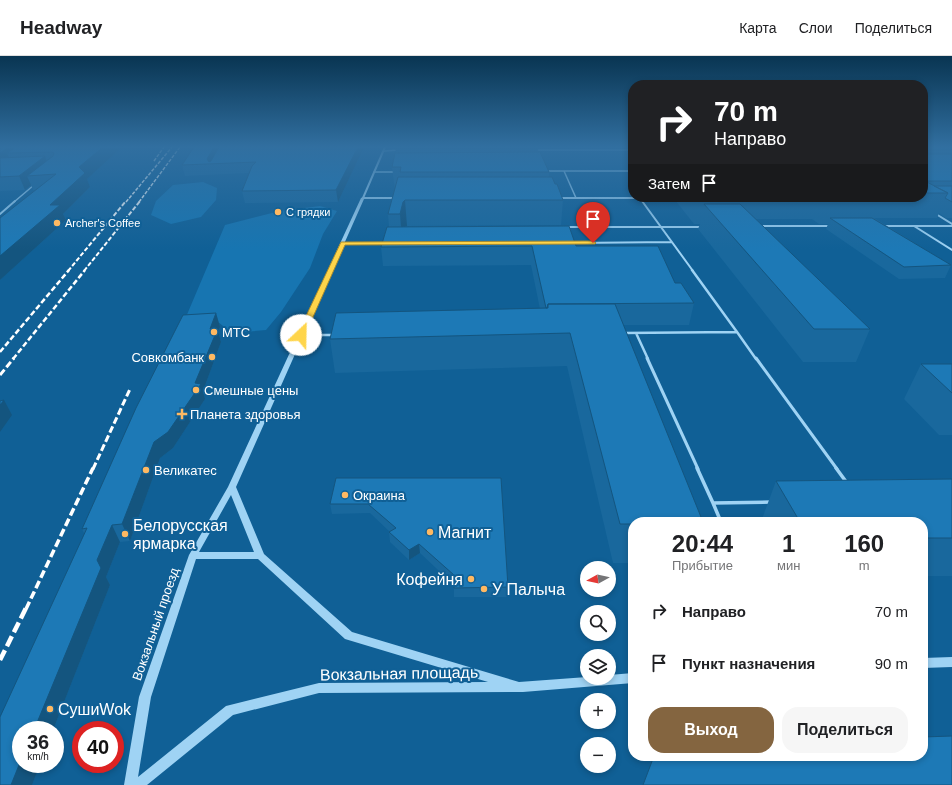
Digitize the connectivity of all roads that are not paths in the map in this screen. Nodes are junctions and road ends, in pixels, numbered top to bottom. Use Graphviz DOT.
graph roads {
  1 [pos="370,181"];
  2 [pos="568,181"];
  3 [pos="36,184"];
  4 [pos="363,198"];
  5 [pos="406,198"];
  6 [pos="552,198"];
  7 [pos="576,198"];
  8 [pos="628,198"];
  9 [pos="643,202"];
  10 [pos="933,213"];
  11 [pos="0,214"];
  12 [pos="952,225"];
  13 [pos="708,226"];
  14 [pos="755,226"];
  15 [pos="834,226"];
  16 [pos="882,226"];
  17 [pos="914,226"];
  18 [pos="565,227"];
  19 [pos="660,227"];
  20 [pos="672,242"];
  21 [pos="343,243"];
  22 [pos="570,243"];
  23 [pos="388,244"];
  24 [pos="952,250"];
  25 [pos="737,332"];
  26 [pos="620,333"];
  27 [pos="636,333"];
  28 [pos="301,335"];
  29 [pos="334,335"];
  30 [pos="232,487"];
  31 [pos="851,488"];
  32 [pos="775,502"];
  33 [pos="713,503"];
  34 [pos="719,517"];
  35 [pos="193,555"];
  36 [pos="260,556"];
  37 [pos="928,662"];
  38 [pos="952,662"];
  39 [pos="628,678"];
  40 [pos="523,687"];
  41 [pos="130,785"];
  42 [pos="137,785"];
  1 -- 4 [label="street"];
  2 -- 7 [label="lane"];
  3 -- 11 [label="lane"];
  4 -- 5 [label="street"];
  4 -- 21 [label="street, Вокзальный проезд"];
  6 -- 7 [label="street"];
  7 -- 8 [label="street"];
  9 -- 19 [label="lane"];
  10 -- 12 [label="lane"];
  12 -- 17 [label="lane"];
  13 -- 19 [label="lane"];
  14 -- 15 [label="lane"];
  16 -- 17 [label="lane"];
  17 -- 24 [label="lane"];
  18 -- 19 [label="lane"];
  19 -- 20 [label="lane"];
  20 -- 22 [label="lane"];
  20 -- 25 [label="lane"];
  21 -- 23 [label="lane"];
  21 -- 28 [label="street, Вокзальный проезд"];
  25 -- 27 [label="lane"];
  25 -- 31 [label="lane"];
  26 -- 27 [label="lane"];
  27 -- 33 [label="lane"];
  28 -- 29 [label="lane"];
  28 -- 30 [label="street, Вокзальный проезд"];
  30 -- 35 [label="street, Вокзальный проезд"];
  30 -- 36 [label="street"];
  32 -- 33 [label="lane"];
  33 -- 34 [label="lane"];
  35 -- 36 [label="street"];
  35 -- 41 [label="street, Вокзальный проезд"];
  36 -- 40 [label="street"];
  37 -- 38 [label="street"];
  39 -- 40 [label="street, Вокзальная площадь"];
  40 -- 42 [label="street, Вокзальная площадь"];
}
